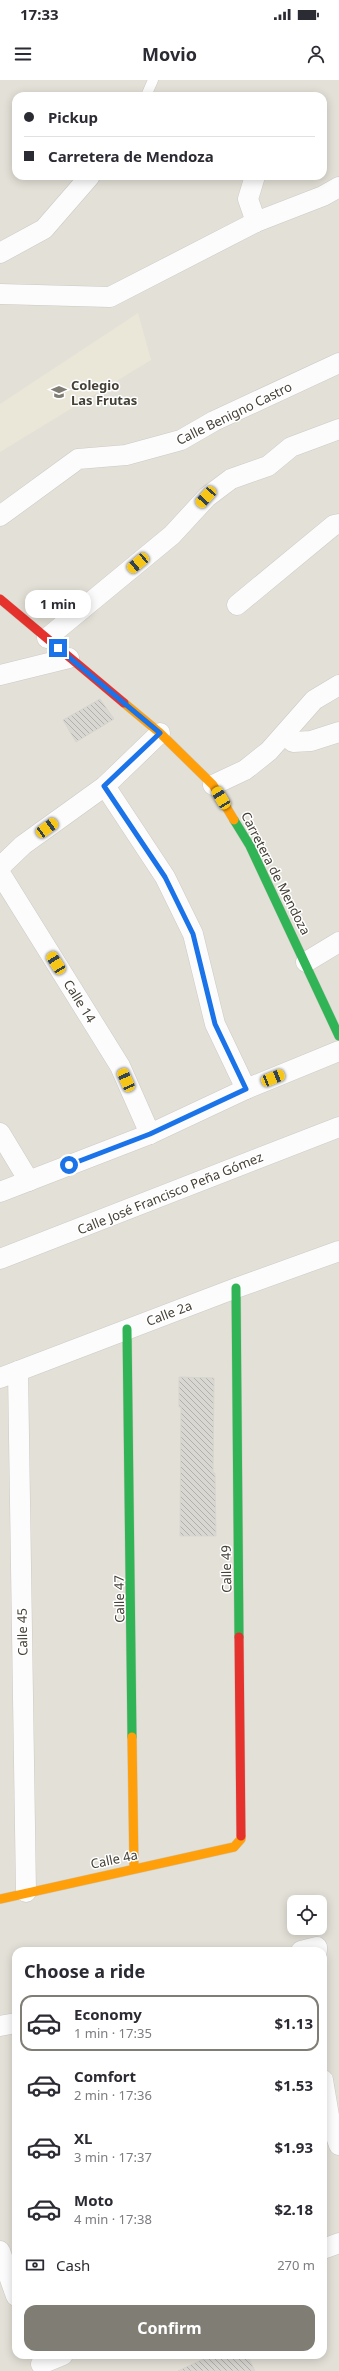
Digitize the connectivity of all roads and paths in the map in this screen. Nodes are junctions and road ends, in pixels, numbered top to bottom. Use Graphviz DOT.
graph roads {
  1 [pos="153,80"];
  2 [pos="148,92"];
  3 [pos="87,180"];
  4 [pos="254,180"];
  5 [pos="339,187"];
  6 [pos="256,222"];
  7 [pos="0,253"];
  8 [pos="0,294"];
  9 [pos="339,362"];
  10 [pos="339,429"];
  11 [pos="0,516"];
  12 [pos="339,524"];
  13 [pos="0,599"];
  14 [pos="237,605"];
  15 [pos="47,638"];
  16 [pos="69,658"];
  17 [pos="0,675"];
  18 [pos="339,685"];
  19 [pos="339,732"];
  20 [pos="160,733"];
  21 [pos="285,734"];
  22 [pos="104,786"];
  23 [pos="213,786"];
  24 [pos="0,867"];
  25 [pos="0,873"];
  26 [pos="339,942"];
  27 [pos="306,962"];
  28 [pos="339,1036"];
  29 [pos="339,1051"];
  30 [pos="246,1089"];
  31 [pos="339,1127"];
  32 [pos="0,1133"];
  33 [pos="150,1134"];
  34 [pos="29,1181"];
  35 [pos="0,1192"];
  36 [pos="339,1251"];
  37 [pos="0,1258"];
  38 [pos="236,1288"];
  39 [pos="127,1329"];
  40 [pos="18,1371"];
  41 [pos="0,1378"];
  42 [pos="234,1847"];
  43 [pos="134,1868"];
  44 [pos="26,1892"];
  45 [pos="0,1899"];
  46 [pos="12,2024"];
  47 [pos="0,2026"];
  48 [pos="327,2119"];
  49 [pos="339,2145"];
  50 [pos="339,2243"];
  51 [pos="327,2248"];
  52 [pos="6,2252"];
  53 [pos="12,2278"];
  54 [pos="52,2359"];
  55 [pos="40,2363"];
  1 -- 2 [label="lane"];
  3 -- 7 [label="street"];
  4 -- 6 [label="street"];
  5 -- 6 [label="street"];
  6 -- 8 [label="street"];
  9 -- 11 [label="street, Calle Benigno Castro"];
  10 -- 15 [label="street"];
  12 -- 14 [label="street"];
  13 -- 15 [label="street, Carretera de Mendoza"];
  15 -- 16 [label="street, Carretera de Mendoza"];
  16 -- 17 [label="street"];
  16 -- 20 [label="street, Carretera de Mendoza"];
  18 -- 21 [label="street"];
  19 -- 21 [label="street"];
  20 -- 22 [label="street"];
  20 -- 23 [label="street, Carretera de Mendoza"];
  21 -- 23 [label="street"];
  22 -- 24 [label="street"];
  22 -- 30 [label="street"];
  23 -- 27 [label="street, Carretera de Mendoza"];
  25 -- 33 [label="street, Calle 14"];
  26 -- 27 [label="street"];
  27 -- 28 [label="street, Carretera de Mendoza"];
  29 -- 30 [label="street"];
  30 -- 33 [label="street"];
  31 -- 37 [label="street, Calle José Francisco Peña Gómez"];
  32 -- 34 [label="street"];
  33 -- 34 [label="street"];
  34 -- 35 [label="street"];
  36 -- 38 [label="street, Calle 2a"];
  38 -- 39 [label="street, Calle 2a"];
  38 -- 42 [label="street, Calle 49"];
  39 -- 40 [label="street, Calle 2a"];
  39 -- 43 [label="street, Calle 47"];
  40 -- 41 [label="street, Calle 2a"];
  40 -- 44 [label="street, Calle 45"];
  42 -- 43 [label="street, Calle 4a"];
  43 -- 44 [label="street, Calle 4a"];
  44 -- 45 [label="street, Calle 4a"];
  46 -- 47 [label="street"];
  48 -- 49 [label="street"];
  50 -- 51 [label="street"];
  52 -- 53 [label="street"];
  54 -- 55 [label="street"];
}
